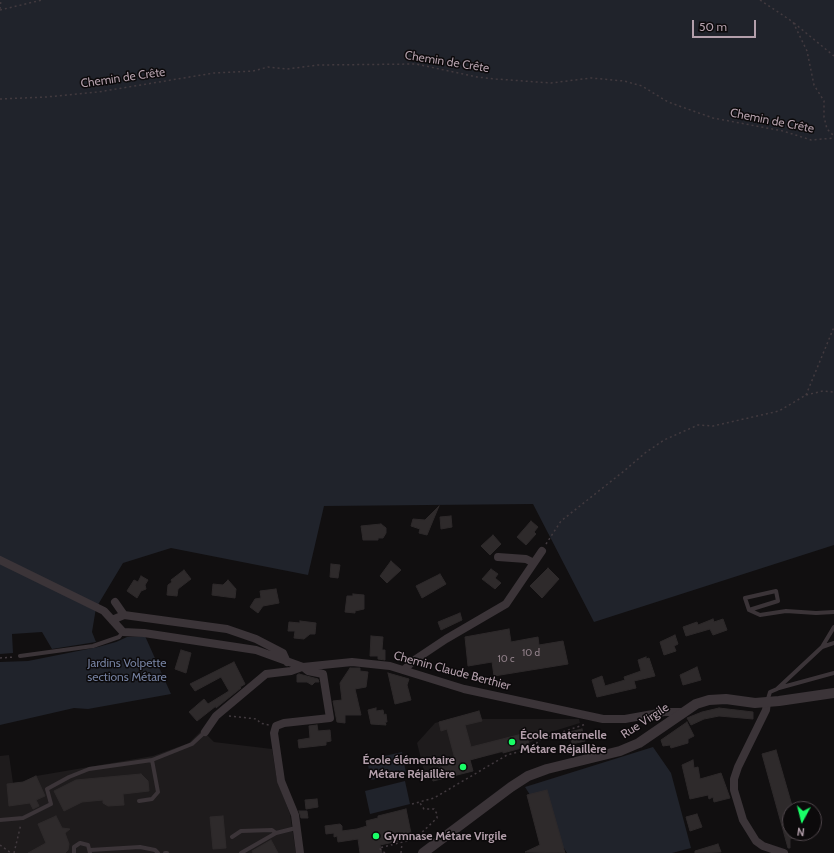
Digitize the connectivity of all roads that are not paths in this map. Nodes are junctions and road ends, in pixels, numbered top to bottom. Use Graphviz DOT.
graph roads {
  1 [pos="542,552"];
  2 [pos="498,557"];
  3 [pos="0,560"];
  4 [pos="534,562"];
  5 [pos="115,602"];
  6 [pos="749,610"];
  7 [pos="834,612"];
  8 [pos="124,615"];
  9 [pos="112,620"];
  10 [pos="834,627"];
  11 [pos="123,632"];
  12 [pos="834,643"];
  13 [pos="822,647"];
  14 [pos="20,656"];
  15 [pos="287,662"];
  16 [pos="303,667"];
  17 [pos="404,670"];
  18 [pos="834,673"];
  19 [pos="777,689"];
  20 [pos="834,693"];
  21 [pos="767,702"];
  22 [pos="682,712"];
  23 [pos="205,732"];
  24 [pos="152,760"];
  25 [pos="139,801"];
  26 [pos="0,820"];
  27 [pos="296,828"];
  28 [pos="276,833"];
  29 [pos="232,837"];
  30 [pos="90,851"];
  31 [pos="74,853"];
  32 [pos="158,853"];
  33 [pos="241,853"];
  34 [pos="300,853"];
  35 [pos="423,853"];
  36 [pos="784,853"];
  1 -- 4 [label="street"];
  2 -- 4 [label="street"];
  3 -- 9 [label="street"];
  4 -- 17 [label="street"];
  5 -- 8 [label="street"];
  6 -- 6 [label="lane"];
  6 -- 7 [label="lane"];
  8 -- 9 [label="street"];
  8 -- 15 [label="street"];
  9 -- 11 [label="street"];
  10 -- 13 [label="lane"];
  11 -- 14 [label="lane"];
  11 -- 15 [label="street, Chemin Claude Berthier"];
  12 -- 13 [label="lane"];
  13 -- 19 [label="lane"];
  15 -- 16 [label="street, Chemin Claude Berthier"];
  16 -- 17 [label="street, Chemin Claude Berthier"];
  16 -- 23 [label="street"];
  16 -- 27 [label="street"];
  17 -- 22 [label="street, Chemin Claude Berthier"];
  18 -- 19 [label="lane"];
  19 -- 21 [label="lane"];
  20 -- 21 [label="street, Rue Virgile"];
  21 -- 22 [label="street, Rue Virgile"];
  21 -- 36 [label="street"];
  22 -- 35 [label="street, Rue Virgile"];
  23 -- 24 [label="lane"];
  24 -- 25 [label="lane"];
  24 -- 26 [label="lane"];
  27 -- 28 [label="lane"];
  27 -- 34 [label="street"];
  28 -- 29 [label="lane"];
  28 -- 33 [label="lane"];
  30 -- 31 [label="lane"];
  30 -- 32 [label="lane"];
}
